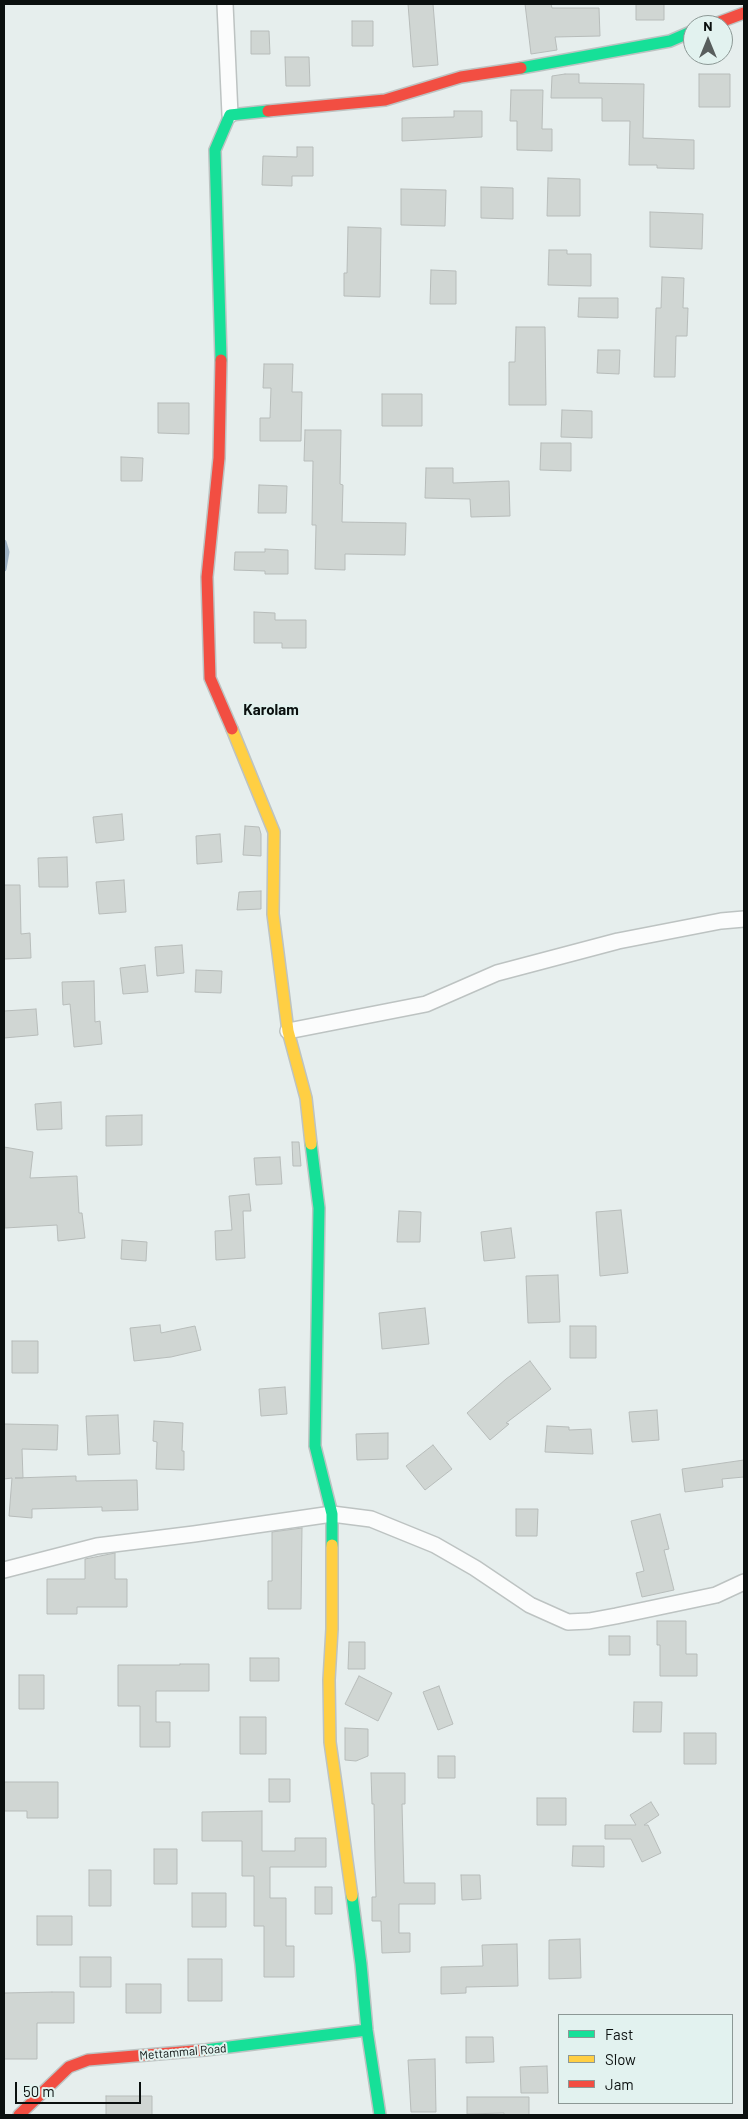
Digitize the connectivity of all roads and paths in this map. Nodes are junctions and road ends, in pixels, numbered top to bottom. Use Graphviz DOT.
graph roads {
  1 [pos="225,4"];
  2 [pos="683,36"];
  3 [pos="230,115"];
  4 [pos="744,920"];
  5 [pos="288,1031"];
  6 [pos="332,1514"];
  7 [pos="4,1570"];
  8 [pos="744,1582"];
  9 [pos="367,2030"];
  10 [pos="19,2115"];
  11 [pos="380,2115"];
  1 -- 3 [label="street"];
  2 -- 3 [label="main road"];
  3 -- 5 [label="main road"];
  4 -- 5 [label="street"];
  5 -- 6 [label="main road"];
  6 -- 7 [label="street"];
  6 -- 8 [label="street"];
  6 -- 9 [label="main road"];
  9 -- 10 [label="main road, Mettammal Road"];
  9 -- 11 [label="main road"];
}
